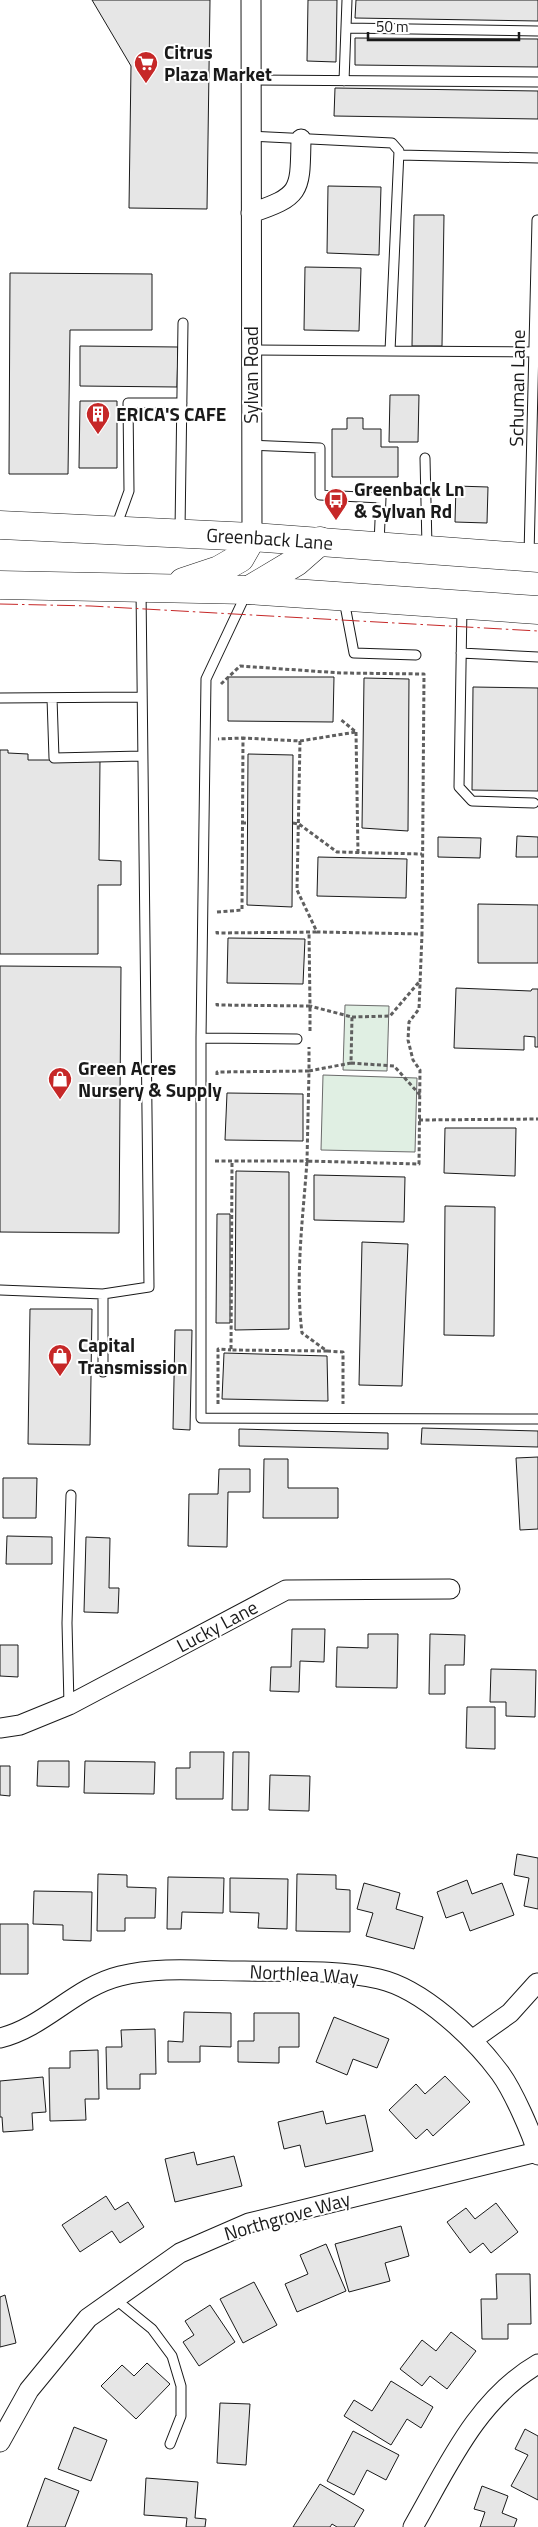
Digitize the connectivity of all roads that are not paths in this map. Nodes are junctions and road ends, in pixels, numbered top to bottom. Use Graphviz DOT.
graph roads {
  1 [pos="251,0"];
  2 [pos="347,0"];
  3 [pos="346,28"];
  4 [pos="538,31"];
  5 [pos="251,80"];
  6 [pos="344,81"];
  7 [pos="538,82"];
  8 [pos="251,136"];
  9 [pos="301,139"];
  10 [pos="399,155"];
  11 [pos="538,158"];
  12 [pos="251,213"];
  13 [pos="537,220"];
  14 [pos="183,322"];
  15 [pos="536,325"];
  16 [pos="251,350"];
  17 [pos="390,351"];
  18 [pos="534,352"];
  19 [pos="182,403"];
  20 [pos="251,445"];
  21 [pos="425,458"];
  22 [pos="0,525"];
  23 [pos="115,530"];
  24 [pos="180,534"];
  25 [pos="252,537"];
  26 [pos="320,541"];
  27 [pos="379,546"];
  28 [pos="427,550"];
  29 [pos="533,558"];
  30 [pos="0,584"];
  31 [pos="141,587"];
  32 [pos="167,588"];
  33 [pos="249,590"];
  34 [pos="343,594"];
  35 [pos="462,604"];
  36 [pos="538,610"];
  37 [pos="461,654"];
  38 [pos="416,655"];
  39 [pos="538,657"];
  40 [pos="142,697"];
  41 [pos="0,698"];
  42 [pos="52,698"];
  43 [pos="142,756"];
  44 [pos="534,803"];
  45 [pos="201,1038"];
  46 [pos="297,1039"];
  47 [pos="0,1290"];
  48 [pos="103,1294"];
  49 [pos="103,1372"];
  50 [pos="538,1419"];
  51 [pos="71,1495"];
  52 [pos="450,1589"];
  53 [pos="69,1705"];
  54 [pos="0,1728"];
  55 [pos="537,1983"];
  56 [pos="0,2038"];
  57 [pos="472,2040"];
  58 [pos="538,2153"];
  59 [pos="115,2299"];
  60 [pos="538,2364"];
  61 [pos="7,2411"];
  62 [pos="0,2442"];
  63 [pos="170,2444"];
  64 [pos="413,2527"];
  1 -- 5 [label="street, Sylvan Road"];
  2 -- 3 [label="lane"];
  3 -- 4 [label="lane"];
  3 -- 6 [label="lane"];
  5 -- 6 [label="lane"];
  5 -- 8 [label="street, Sylvan Road"];
  6 -- 7 [label="lane"];
  8 -- 9 [label="lane"];
  8 -- 12 [label="street, Sylvan Road"];
  9 -- 10 [label="lane"];
  9 -- 12 [label="street"];
  10 -- 11 [label="lane"];
  10 -- 17 [label="lane"];
  12 -- 16 [label="street, Sylvan Road"];
  13 -- 15 [label="lane, Schuman Lane"];
  14 -- 19 [label="lane"];
  15 -- 18 [label="lane, Schuman Lane"];
  16 -- 17 [label="lane"];
  16 -- 20 [label="street, Sylvan Road"];
  17 -- 18 [label="lane"];
  18 -- 29 [label="lane, Schuman Lane"];
  19 -- 23 [label="lane"];
  19 -- 24 [label="lane"];
  20 -- 25 [label="street, Sylvan Road"];
  20 -- 27 [label="lane"];
  21 -- 28 [label="lane"];
  22 -- 23 [label="main road, Greenback Lane"];
  23 -- 24 [label="main road, Greenback Lane"];
  24 -- 25 [label="main road, Greenback Lane"];
  25 -- 26 [label="main road, Greenback Lane"];
  25 -- 32 [label="main road"];
  26 -- 27 [label="main road, Greenback Lane"];
  26 -- 33 [label="main road"];
  27 -- 28 [label="main road, Greenback Lane"];
  28 -- 29 [label="main road, Greenback Lane"];
  30 -- 31 [label="main road"];
  31 -- 32 [label="main road"];
  31 -- 40 [label="lane"];
  32 -- 33 [label="main road"];
  33 -- 34 [label="main road"];
  33 -- 45 [label="lane"];
  34 -- 35 [label="main road"];
  34 -- 38 [label="lane"];
  35 -- 36 [label="main road"];
  35 -- 37 [label="lane"];
  37 -- 39 [label="lane"];
  37 -- 44 [label="lane"];
  40 -- 42 [label="lane"];
  40 -- 43 [label="lane"];
  41 -- 42 [label="lane"];
  42 -- 43 [label="lane"];
  43 -- 48 [label="lane"];
  45 -- 46 [label="lane"];
  45 -- 50 [label="lane"];
  47 -- 48 [label="lane"];
  48 -- 49 [label="lane"];
  51 -- 53 [label="lane"];
  52 -- 53 [label="street, Lucky Lane"];
  53 -- 54 [label="street, Lucky Lane"];
  55 -- 57 [label="street"];
  56 -- 57 [label="street, Northlea Way"];
  57 -- 58 [label="street, Northlea Way"];
  58 -- 59 [label="street, Northgrove Way"];
  59 -- 61 [label="street, Northgrove Way"];
  59 -- 63 [label="lane"];
  60 -- 64 [label="street"];
  61 -- 62 [label="street, Northgrove Way"];
}
